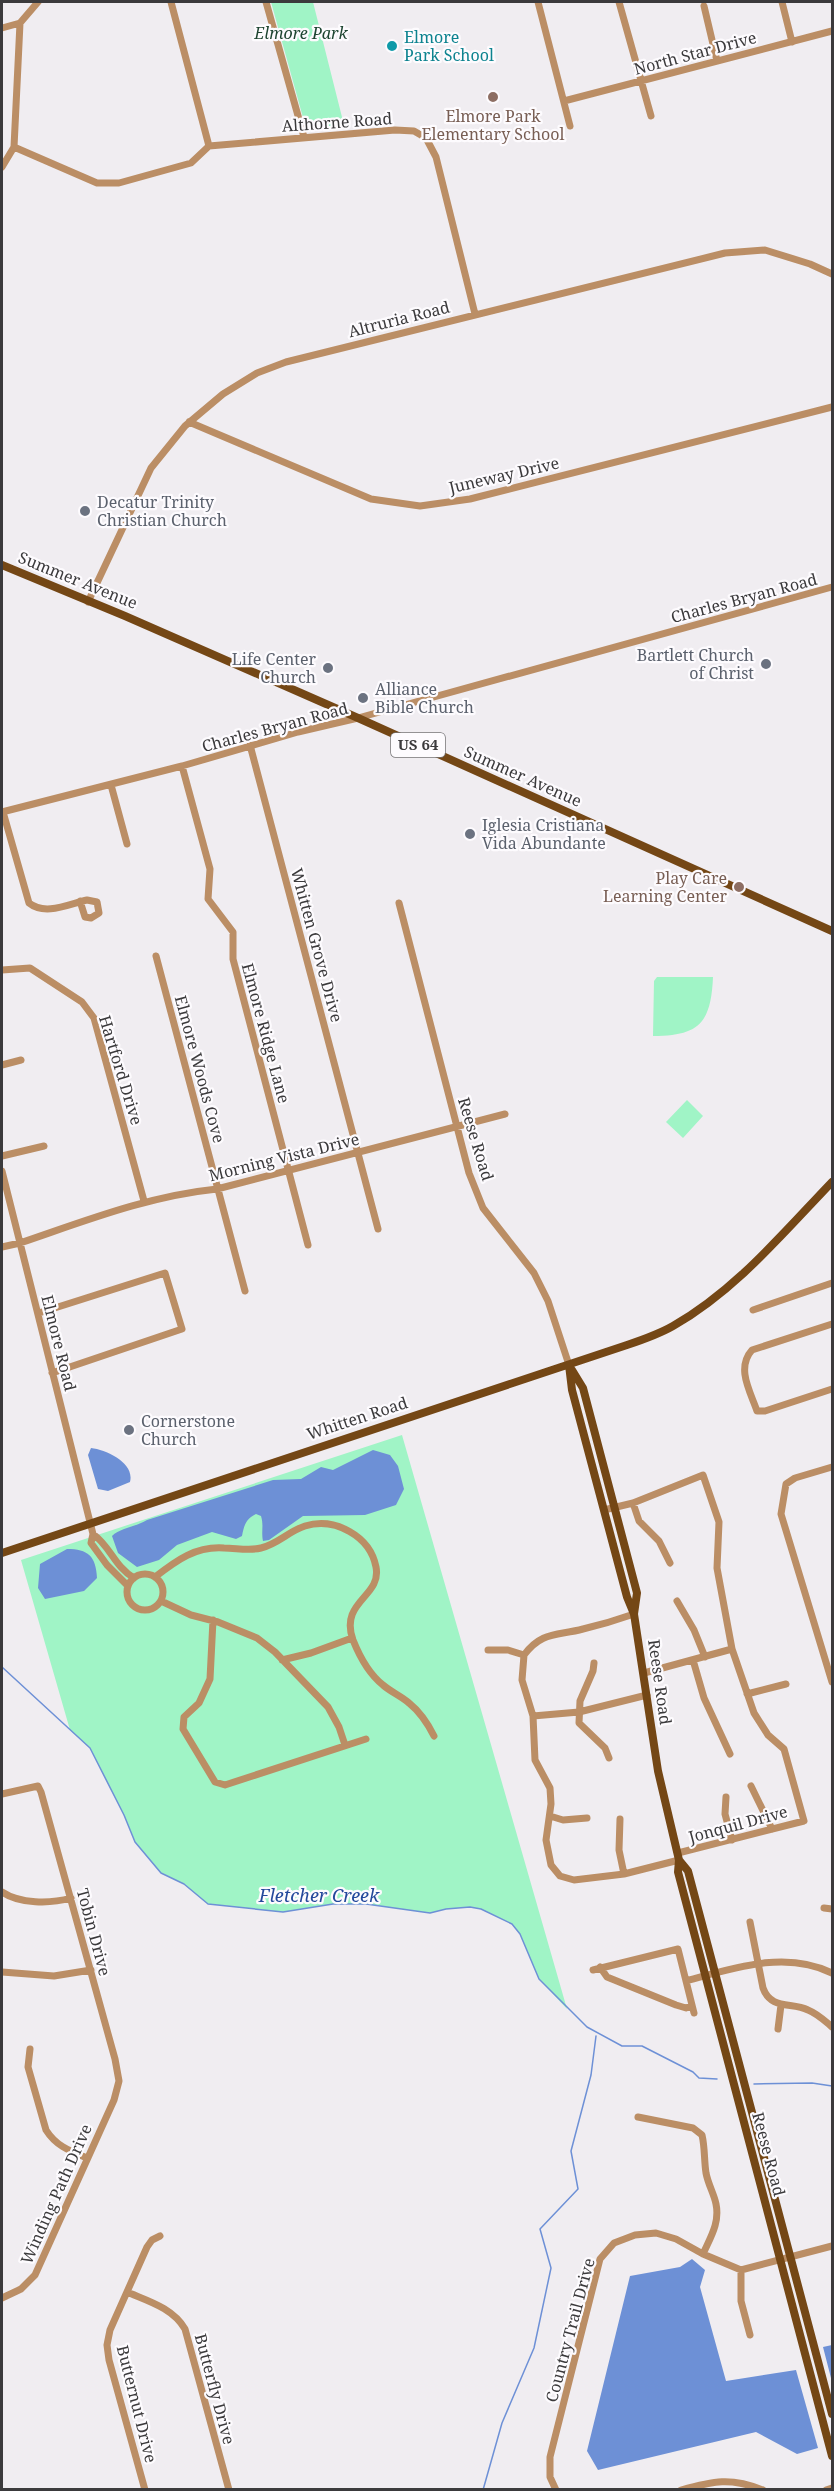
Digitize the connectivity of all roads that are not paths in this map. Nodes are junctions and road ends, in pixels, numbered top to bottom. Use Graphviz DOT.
graph roads {
  1 [pos="38,2"];
  2 [pos="171,2"];
  3 [pos="266,2"];
  4 [pos="538,2"];
  5 [pos="619,2"];
  6 [pos="782,2"];
  7 [pos="704,6"];
  8 [pos="20,23"];
  9 [pos="2,28"];
  10 [pos="832,31"];
  11 [pos="792,42"];
  12 [pos="717,61"];
  13 [pos="640,82"];
  14 [pos="564,101"];
  15 [pos="651,116"];
  16 [pos="570,126"];
  17 [pos="304,137"];
  18 [pos="209,146"];
  19 [pos="14,147"];
  20 [pos="2,167"];
  21 [pos="832,274"];
  22 [pos="475,314"];
  23 [pos="832,407"];
  24 [pos="189,422"];
  25 [pos="2,565"];
  26 [pos="832,587"];
  27 [pos="88,602"];
  28 [pos="358,718"];
  29 [pos="250,745"];
  30 [pos="182,766"];
  31 [pos="111,785"];
  32 [pos="2,812"];
  33 [pos="128,844"];
  34 [pos="80,901"];
  35 [pos="399,903"];
  36 [pos="832,931"];
  37 [pos="156,956"];
  38 [pos="2,970"];
  39 [pos="21,1060"];
  40 [pos="2,1065"];
  41 [pos="505,1114"];
  42 [pos="456,1127"];
  43 [pos="44,1146"];
  44 [pos="358,1152"];
  45 [pos="2,1156"];
  46 [pos="2,1171"];
  47 [pos="288,1172"];
  48 [pos="832,1182"];
  49 [pos="217,1189"];
  50 [pos="144,1202"];
  51 [pos="378,1229"];
  52 [pos="20,1243"];
  53 [pos="308,1245"];
  54 [pos="2,1247"];
  55 [pos="832,1283"];
  56 [pos="244,1291"];
  57 [pos="753,1310"];
  58 [pos="39,1313"];
  59 [pos="832,1324"];
  60 [pos="569,1365"];
  61 [pos="52,1372"];
  62 [pos="832,1389"];
  63 [pos="832,1467"];
  64 [pos="633,1503"];
  65 [pos="614,1508"];
  66 [pos="604,1510"];
  67 [pos="89,1522"];
  68 [pos="93,1534"];
  69 [pos="2,1553"];
  70 [pos="670,1563"];
  71 [pos="155,1577"];
  72 [pos="134,1578"];
  73 [pos="128,1587"];
  74 [pos="161,1601"];
  75 [pos="677,1601"];
  76 [pos="634,1614"];
  77 [pos="213,1620"];
  78 [pos="352,1638"];
  79 [pos="732,1649"];
  80 [pos="488,1650"];
  81 [pos="524,1655"];
  82 [pos="705,1657"];
  83 [pos="282,1660"];
  84 [pos="693,1660"];
  85 [pos="594,1663"];
  86 [pos="644,1673"];
  87 [pos="832,1682"];
  88 [pos="786,1684"];
  89 [pos="747,1694"];
  90 [pos="647,1695"];
  91 [pos="579,1712"];
  92 [pos="533,1716"];
  93 [pos="434,1736"];
  94 [pos="366,1739"];
  95 [pos="345,1745"];
  96 [pos="730,1754"];
  97 [pos="609,1758"];
  98 [pos="751,1786"];
  99 [pos="2,1794"];
  100 [pos="726,1797"];
  101 [pos="550,1816"];
  102 [pos="587,1818"];
  103 [pos="620,1819"];
  104 [pos="772,1829"];
  105 [pos="732,1840"];
  106 [pos="679,1857"];
  107 [pos="624,1874"];
  108 [pos="2,1892"];
  109 [pos="71,1898"];
  110 [pos="750,1922"];
  111 [pos="758,1964"];
  112 [pos="91,1970"];
  113 [pos="2,1972"];
  114 [pos="832,1973"];
  115 [pos="711,1975"];
  116 [pos="686,1982"];
  117 [pos="781,2005"];
  118 [pos="832,2027"];
  119 [pos="778,2029"];
  120 [pos="30,2049"];
  121 [pos="118,2087"];
  122 [pos="638,2117"];
  123 [pos="87,2158"];
  124 [pos="160,2236"];
  125 [pos="832,2246"];
  126 [pos="703,2254"];
  127 [pos="790,2258"];
  128 [pos="781,2260"];
  129 [pos="741,2270"];
  130 [pos="128,2292"];
  131 [pos="2,2298"];
  132 [pos="750,2335"];
  133 [pos="832,2414"];
  134 [pos="832,2456"];
  135 [pos="748,2487"];
  136 [pos="832,2488"];
  137 [pos="144,2490"];
  138 [pos="229,2490"];
  139 [pos="556,2490"];
  140 [pos="681,2490"];
  141 [pos="763,2490"];
  142 [pos="826,2490"];
  1 -- 8 [label="street"];
  2 -- 18 [label="street"];
  3 -- 17 [label="street"];
  4 -- 14 [label="street"];
  5 -- 13 [label="street"];
  6 -- 11 [label="street"];
  7 -- 12 [label="street"];
  8 -- 9 [label="street"];
  8 -- 19 [label="street"];
  10 -- 11 [label="street, North Star Drive"];
  11 -- 12 [label="street, North Star Drive"];
  12 -- 13 [label="street, North Star Drive"];
  13 -- 14 [label="street, North Star Drive"];
  13 -- 15 [label="street"];
  14 -- 16 [label="street"];
  17 -- 18 [label="street, Althorne Road"];
  17 -- 22 [label="street, Althorne Road"];
  18 -- 19 [label="street"];
  19 -- 20 [label="street"];
  21 -- 22 [label="street, Altruria Road"];
  22 -- 24 [label="street, Altruria Road"];
  23 -- 24 [label="street, Juneway Drive"];
  24 -- 27 [label="street, Altruria Road"];
  25 -- 27 [label="main road, Summer Avenue / US 64"];
  26 -- 28 [label="street, Charles Bryan Road"];
  27 -- 28 [label="main road, Summer Avenue / US 64"];
  28 -- 29 [label="street, Charles Bryan Road"];
  28 -- 36 [label="main road, Summer Avenue / US 64"];
  29 -- 30 [label="street, Charles Bryan Road"];
  29 -- 44 [label="street, Whitten Grove Drive"];
  30 -- 31 [label="street, Charles Bryan Road"];
  30 -- 47 [label="street, Elmore Ridge Lane"];
  31 -- 32 [label="street, Charles Bryan Road"];
  31 -- 33 [label="street"];
  32 -- 34 [label="street"];
  35 -- 42 [label="street, Reese Road"];
  37 -- 49 [label="street, Elmore Woods Cove"];
  38 -- 50 [label="street, Hartford Drive"];
  39 -- 40 [label="street"];
  41 -- 42 [label="street, Morning Vista Drive"];
  42 -- 44 [label="street, Morning Vista Drive"];
  42 -- 60 [label="street, Reese Road"];
  43 -- 45 [label="street"];
  44 -- 47 [label="street, Morning Vista Drive"];
  44 -- 51 [label="street, Whitten Grove Drive"];
  46 -- 52 [label="street, Elmore Road"];
  47 -- 49 [label="street, Morning Vista Drive"];
  47 -- 53 [label="street, Elmore Ridge Lane"];
  48 -- 60 [label="main road, Whitten Road"];
  49 -- 50 [label="street, Morning Vista Drive"];
  49 -- 56 [label="street, Elmore Woods Cove"];
  50 -- 52 [label="street, Morning Vista Drive"];
  52 -- 54 [label="street, Morning Vista Drive"];
  52 -- 58 [label="street, Elmore Road"];
  55 -- 57 [label="street"];
  58 -- 61 [label="street, Elmore Road"];
  58 -- 61 [label="street"];
  59 -- 62 [label="street"];
  60 -- 65 [label="main road, Reese Road"];
  60 -- 66 [label="main road, Reese Road"];
  60 -- 67 [label="main road, Whitten Road"];
  61 -- 67 [label="street, Elmore Road"];
  63 -- 87 [label="street"];
  64 -- 65 [label="street"];
  64 -- 70 [label="street"];
  64 -- 79 [label="street"];
  65 -- 66 [label="street"];
  65 -- 76 [label="main road, Reese Road"];
  66 -- 76 [label="main road, Reese Road"];
  67 -- 68 [label="street, Elmore Road"];
  67 -- 69 [label="main road, Whitten Road"];
  68 -- 72 [label="street"];
  68 -- 73 [label="street, Elmore Road"];
  71 -- 72 [label="street"];
  71 -- 74 [label="street"];
  71 -- 78 [label="street"];
  72 -- 73 [label="street"];
  73 -- 74 [label="street"];
  74 -- 77 [label="street"];
  75 -- 82 [label="street"];
  76 -- 81 [label="street"];
  76 -- 86 [label="main road, Reese Road"];
  77 -- 83 [label="street"];
  77 -- 95 [label="street"];
  78 -- 83 [label="street"];
  78 -- 93 [label="street"];
  79 -- 82 [label="street"];
  79 -- 89 [label="street"];
  80 -- 81 [label="street"];
  81 -- 92 [label="street"];
  82 -- 84 [label="street"];
  83 -- 95 [label="street"];
  84 -- 86 [label="street"];
  84 -- 96 [label="street"];
  85 -- 91 [label="street"];
  86 -- 90 [label="main road, Reese Road"];
  88 -- 89 [label="street"];
  89 -- 104 [label="street, Jonquil Drive"];
  90 -- 91 [label="street"];
  90 -- 106 [label="main road, Reese Road"];
  91 -- 92 [label="street"];
  91 -- 97 [label="street"];
  92 -- 101 [label="street"];
  94 -- 95 [label="street"];
  98 -- 104 [label="street"];
  99 -- 109 [label="street, Tobin Drive"];
  100 -- 105 [label="street"];
  101 -- 102 [label="street"];
  101 -- 107 [label="street, Jonquil Drive"];
  103 -- 107 [label="street"];
  104 -- 105 [label="street, Jonquil Drive"];
  105 -- 106 [label="street, Jonquil Drive"];
  106 -- 107 [label="street, Jonquil Drive"];
  106 -- 115 [label="main road, Reese Road"];
  108 -- 109 [label="street"];
  109 -- 112 [label="street, Tobin Drive"];
  110 -- 111 [label="street"];
  111 -- 114 [label="street"];
  111 -- 115 [label="street"];
  111 -- 117 [label="street"];
  112 -- 113 [label="street"];
  112 -- 121 [label="street, Tobin Drive"];
  115 -- 116 [label="street"];
  115 -- 127 [label="main road, Reese Road"];
  115 -- 128 [label="main road, Reese Road"];
  116 -- 116 [label="street"];
  117 -- 118 [label="street"];
  117 -- 119 [label="street"];
  120 -- 123 [label="street"];
  121 -- 123 [label="street, Winding Path Drive"];
  122 -- 126 [label="street"];
  123 -- 131 [label="street, Winding Path Drive"];
  124 -- 130 [label="street, Butternut Drive"];
  125 -- 127 [label="street"];
  126 -- 129 [label="street, Country Trail Drive"];
  126 -- 139 [label="street, Country Trail Drive"];
  127 -- 128 [label="street"];
  127 -- 133 [label="main road, Reese Road"];
  128 -- 129 [label="street"];
  128 -- 134 [label="main road, Reese Road"];
  129 -- 132 [label="street"];
  130 -- 137 [label="street, Butternut Drive"];
  130 -- 138 [label="street, Butterfly Drive"];
  135 -- 140 [label="street"];
  135 -- 141 [label="street"];
  136 -- 142 [label="street"];
}
